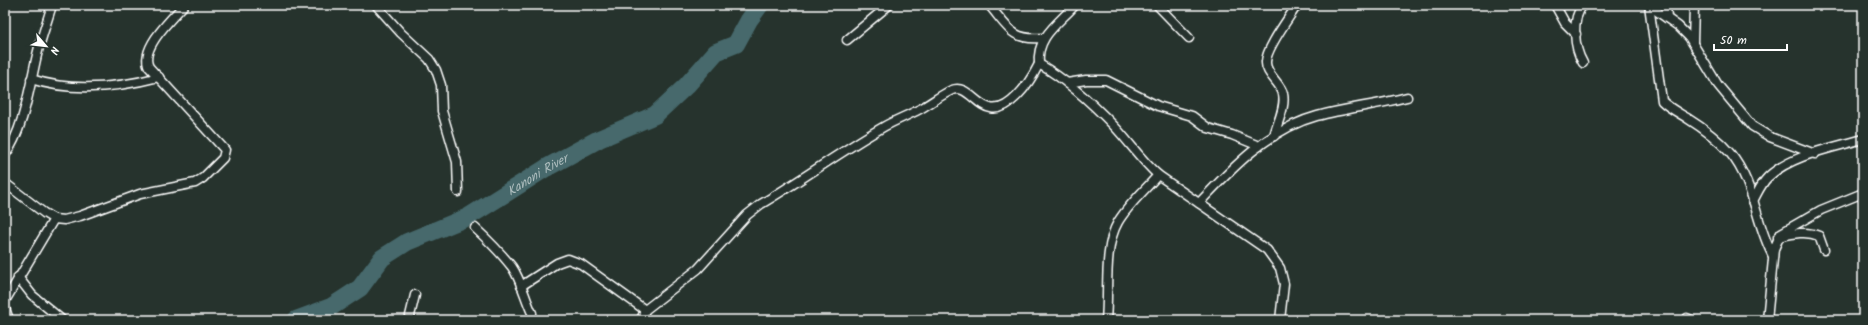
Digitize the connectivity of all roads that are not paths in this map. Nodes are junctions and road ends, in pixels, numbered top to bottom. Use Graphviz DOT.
graph roads {
  1 [pos="52,5"];
  2 [pos="184,5"];
  3 [pos="376,5"];
  4 [pos="889,5"];
  5 [pos="989,5"];
  6 [pos="1075,5"];
  7 [pos="1156,5"];
  8 [pos="1297,5"];
  9 [pos="1555,5"];
  10 [pos="1583,5"];
  11 [pos="1649,5"];
  12 [pos="1666,5"];
  13 [pos="1694,5"];
  14 [pos="1666,18"];
  15 [pos="1576,34"];
  16 [pos="1043,38"];
  17 [pos="1189,38"];
  18 [pos="847,40"];
  19 [pos="1693,43"];
  20 [pos="1583,63"];
  21 [pos="1039,64"];
  22 [pos="159,77"];
  23 [pos="31,79"];
  24 [pos="1067,84"];
  25 [pos="1407,97"];
  26 [pos="1274,136"];
  27 [pos="1863,139"];
  28 [pos="1259,146"];
  29 [pos="1815,154"];
  30 [pos="5,156"];
  31 [pos="1158,175"];
  32 [pos="5,183"];
  33 [pos="458,192"];
  34 [pos="1863,193"];
  35 [pos="1753,201"];
  36 [pos="1199,203"];
  37 [pos="54,219"];
  38 [pos="474,228"];
  39 [pos="1778,237"];
  40 [pos="1824,250"];
  41 [pos="1773,256"];
  42 [pos="18,277"];
  43 [pos="522,286"];
  44 [pos="415,295"];
  45 [pos="5,301"];
  46 [pos="5,308"];
  47 [pos="644,310"];
  48 [pos="532,313"];
  49 [pos="643,319"];
  50 [pos="9,320"];
  51 [pos="62,320"];
  52 [pos="409,320"];
  53 [pos="1106,320"];
  54 [pos="1280,320"];
  55 [pos="1767,320"];
  1 -- 23 [label="street"];
  2 -- 22 [label="street"];
  3 -- 33 [label="street"];
  4 -- 18 [label="street"];
  5 -- 16 [label="street"];
  6 -- 16 [label="street"];
  7 -- 17 [label="street"];
  8 -- 26 [label="street"];
  9 -- 15 [label="street"];
  10 -- 15 [label="street"];
  11 -- 14 [label="street"];
  11 -- 35 [label="street"];
  12 -- 14 [label="street"];
  13 -- 19 [label="street"];
  14 -- 19 [label="street"];
  15 -- 20 [label="street"];
  16 -- 21 [label="street"];
  19 -- 29 [label="street"];
  21 -- 24 [label="street"];
  21 -- 47 [label="street"];
  22 -- 23 [label="street"];
  22 -- 37 [label="street"];
  23 -- 30 [label="street"];
  24 -- 28 [label="street"];
  24 -- 31 [label="street"];
  25 -- 26 [label="street"];
  26 -- 28 [label="street"];
  27 -- 29 [label="street"];
  28 -- 36 [label="street"];
  29 -- 35 [label="street"];
  31 -- 36 [label="street"];
  31 -- 53 [label="street"];
  32 -- 37 [label="street"];
  34 -- 39 [label="street"];
  35 -- 41 [label="street"];
  36 -- 54 [label="street"];
  37 -- 42 [label="street"];
  38 -- 43 [label="street"];
  39 -- 40 [label="street"];
  39 -- 41 [label="street"];
  41 -- 55 [label="street"];
  42 -- 45 [label="street"];
  42 -- 51 [label="street"];
  43 -- 47 [label="street"];
  43 -- 48 [label="street"];
  44 -- 52 [label="street"];
  46 -- 50 [label="street"];
  47 -- 49 [label="street"];
}
